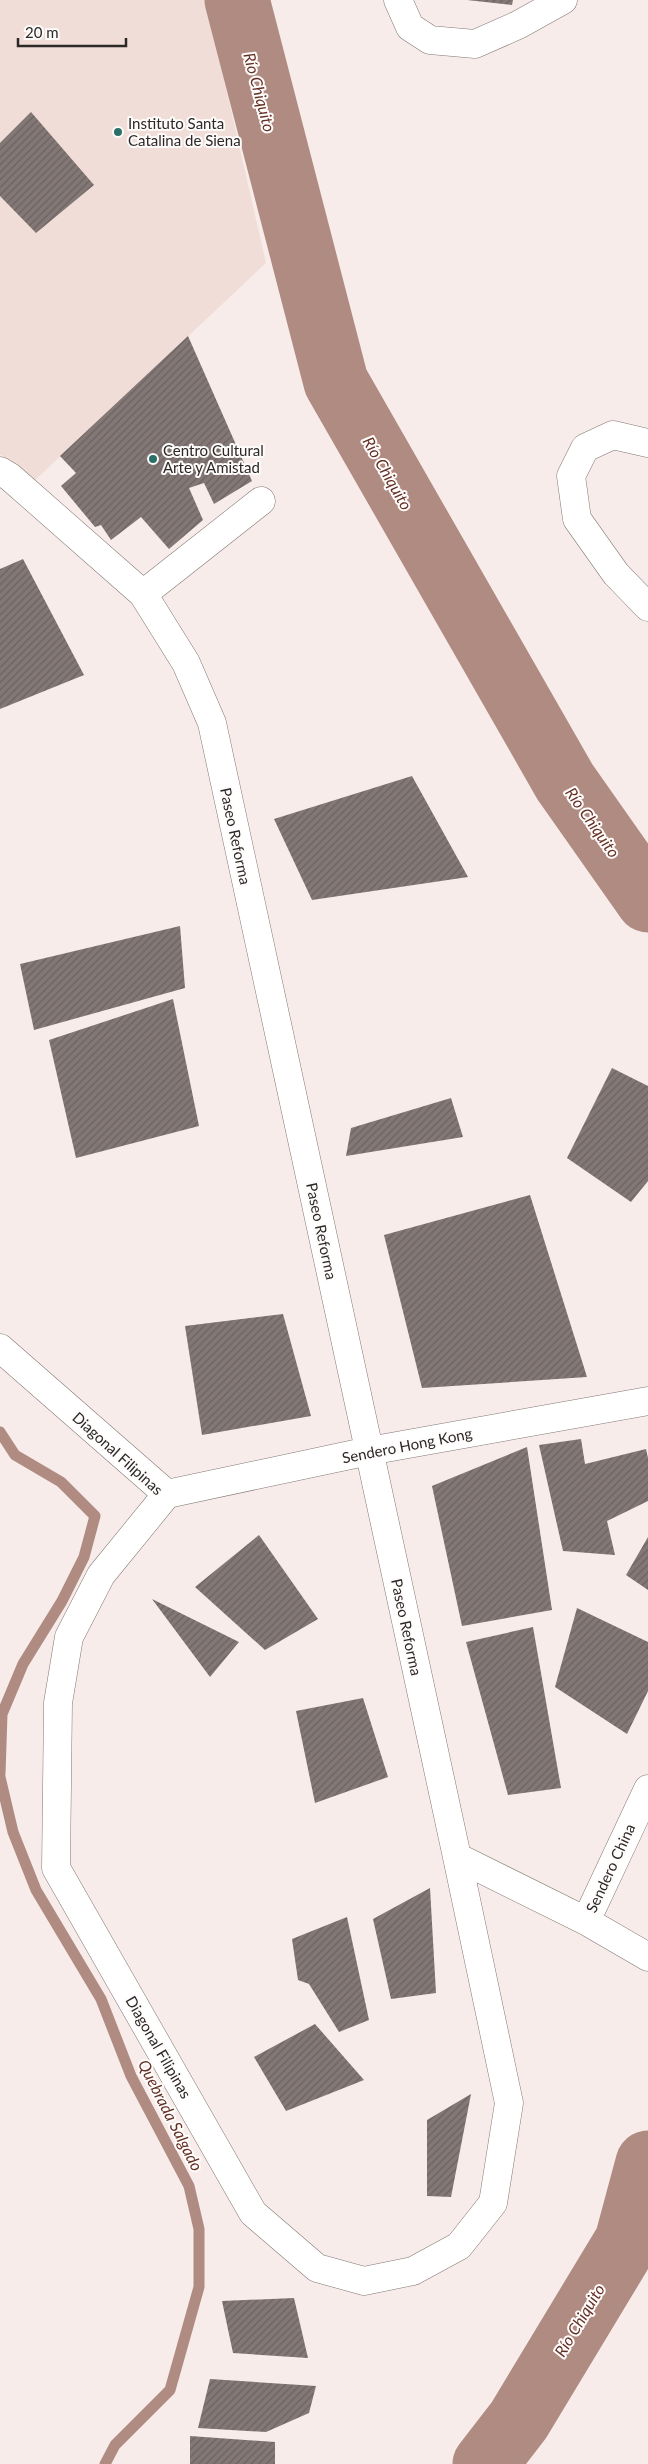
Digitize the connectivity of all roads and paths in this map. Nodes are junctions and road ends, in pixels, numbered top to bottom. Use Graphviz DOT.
graph roads {
  1 [pos="398,0"];
  2 [pos="563,0"];
  3 [pos="648,443"];
  4 [pos="3,478"];
  5 [pos="261,501"];
  6 [pos="143,594"];
  7 [pos="648,607"];
  8 [pos="0,1348"];
  9 [pos="648,1401"];
  10 [pos="369,1451"];
  11 [pos="167,1494"];
  12 [pos="648,1789"];
  13 [pos="457,1857"];
  14 [pos="586,1921"];
  15 [pos="648,1957"];
  1 -- 2 [label="street"];
  3 -- 7 [label="street"];
  4 -- 6 [label="street, Paseo Reforma"];
  5 -- 6 [label="street"];
  6 -- 10 [label="street, Paseo Reforma"];
  8 -- 11 [label="street, Diagonal Filipinas"];
  9 -- 10 [label="street, Sendero Hong Kong"];
  10 -- 11 [label="street, Sendero Hong Kong"];
  10 -- 13 [label="street, Paseo Reforma"];
  11 -- 13 [label="street, Diagonal Filipinas"];
  12 -- 14 [label="street, Sendero China"];
  13 -- 14 [label="street"];
  14 -- 15 [label="street"];
}
